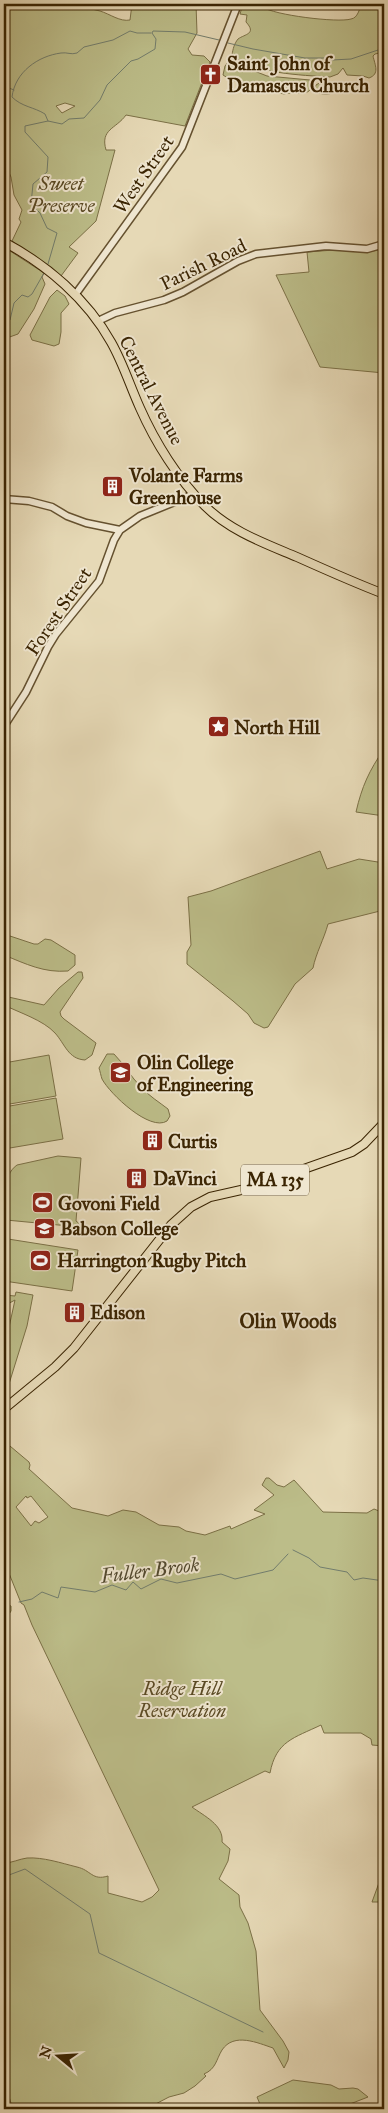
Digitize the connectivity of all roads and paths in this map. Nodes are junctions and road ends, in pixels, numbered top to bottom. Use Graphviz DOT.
graph roads {
  1 [pos="238,4"];
  2 [pos="4,242"];
  3 [pos="384,244"];
  4 [pos="76,295"];
  5 [pos="98,321"];
  6 [pos="194,494"];
  7 [pos="4,499"];
  8 [pos="120,530"];
  9 [pos="384,594"];
  10 [pos="4,726"];
  11 [pos="384,1123"];
  12 [pos="4,1409"];
  1 -- 4 [label="street, West Street"];
  2 -- 4 [label="main road, Central Avenue"];
  3 -- 5 [label="street, Parish Road"];
  4 -- 5 [label="main road, Central Avenue"];
  5 -- 6 [label="main road, Central Avenue"];
  6 -- 8 [label="street"];
  6 -- 9 [label="main road, Central Avenue"];
  7 -- 8 [label="street"];
  8 -- 10 [label="street, Forest Street"];
  11 -- 12 [label="main road, MA 135"];
}
